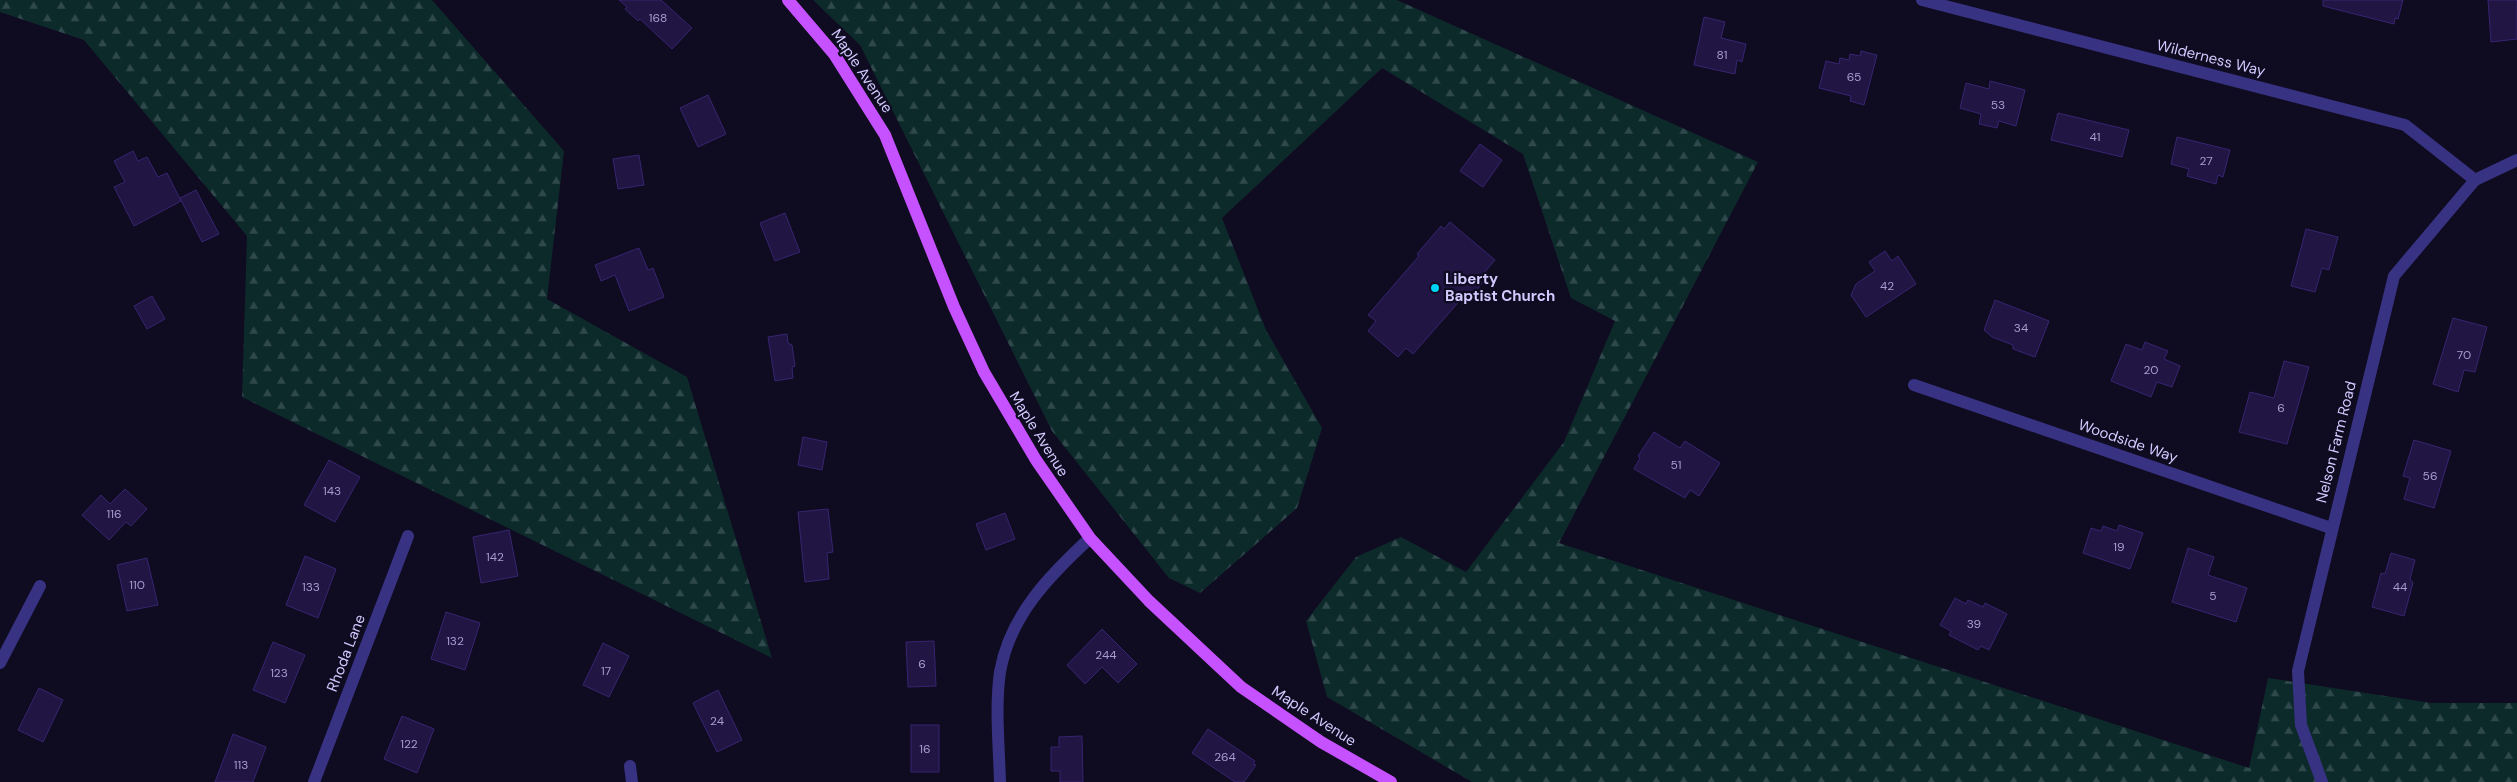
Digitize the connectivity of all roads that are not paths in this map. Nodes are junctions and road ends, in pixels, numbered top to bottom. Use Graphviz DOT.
graph roads {
  1 [pos="788,0"];
  2 [pos="1922,0"];
  3 [pos="2517,160"];
  4 [pos="2475,180"];
  5 [pos="1914,385"];
  6 [pos="2331,528"];
  7 [pos="408,536"];
  8 [pos="1090,538"];
  9 [pos="40,586"];
  10 [pos="0,663"];
  11 [pos="630,766"];
  12 [pos="314,782"];
  13 [pos="632,782"];
  14 [pos="1000,782"];
  15 [pos="1391,782"];
  16 [pos="2322,782"];
  1 -- 8 [label="main road, Maple Avenue"];
  2 -- 4 [label="street, Wilderness Way"];
  3 -- 4 [label="street, Nelson Farm Road"];
  4 -- 6 [label="street, Nelson Farm Road"];
  5 -- 6 [label="street, Woodside Way"];
  6 -- 16 [label="street, Nelson Farm Road"];
  7 -- 12 [label="street, Rhoda Lane"];
  8 -- 14 [label="street"];
  8 -- 15 [label="main road, Maple Avenue"];
  9 -- 10 [label="street"];
  11 -- 13 [label="street"];
}
